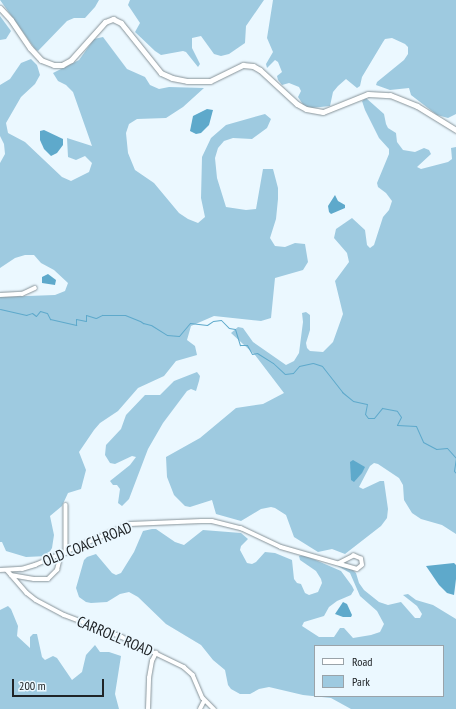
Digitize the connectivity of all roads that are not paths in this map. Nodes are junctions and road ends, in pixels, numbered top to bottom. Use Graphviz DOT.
graph roads {
  1 [pos="0,8"];
  2 [pos="456,130"];
  3 [pos="35,288"];
  4 [pos="0,295"];
  5 [pos="66,505"];
  6 [pos="66,553"];
  7 [pos="58,557"];
  8 [pos="340,564"];
  9 [pos="0,570"];
  10 [pos="7,570"];
  11 [pos="11,575"];
  12 [pos="156,653"];
  13 [pos="204,700"];
  14 [pos="148,709"];
  15 [pos="200,709"];
  16 [pos="214,709"];
  1 -- 2 [label="street"];
  3 -- 4 [label="street"];
  5 -- 6 [label="street"];
  6 -- 7 [label="street, OLD COACH ROAD"];
  6 -- 8 [label="street, OLD COACH ROAD"];
  7 -- 10 [label="street, OLD COACH ROAD"];
  7 -- 11 [label="street"];
  8 -- 8 [label="street, OLD COACH ROAD"];
  9 -- 10 [label="street, OLD COACH ROAD"];
  10 -- 11 [label="street, CARROLL ROAD"];
  11 -- 12 [label="street, CARROLL ROAD"];
  12 -- 13 [label="street, CARROLL ROAD"];
  12 -- 14 [label="street"];
  13 -- 15 [label="street"];
  13 -- 16 [label="street, CARROLL ROAD"];
}
